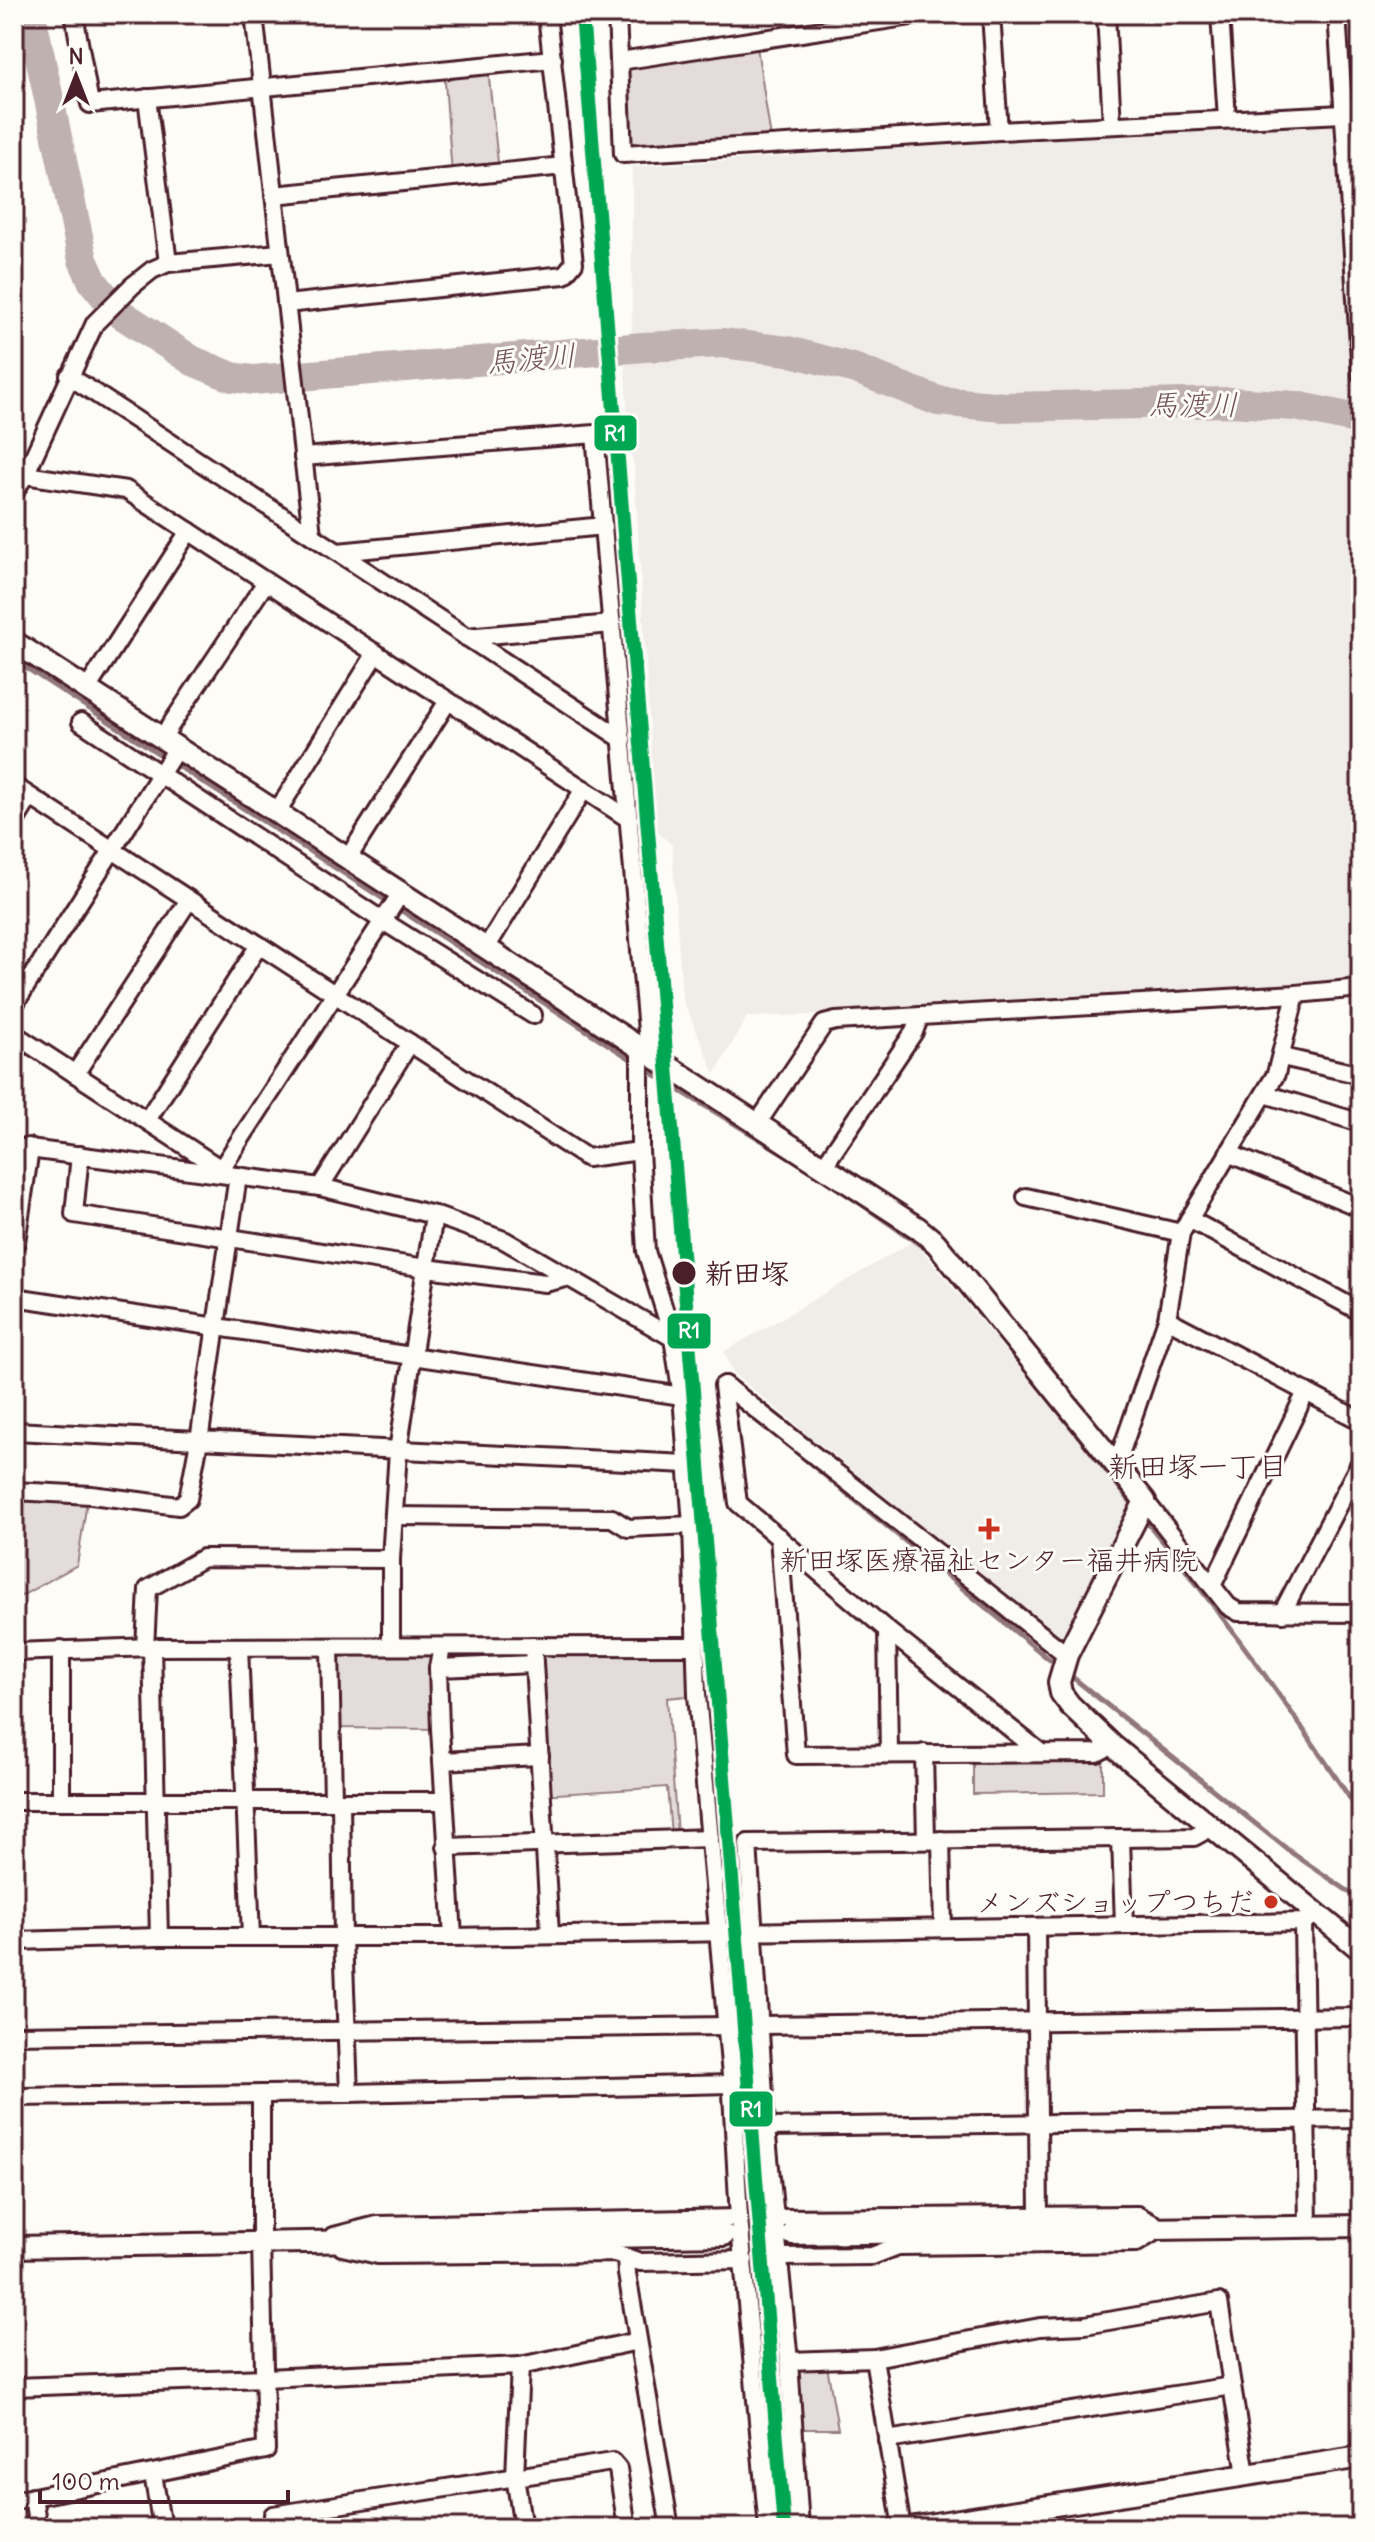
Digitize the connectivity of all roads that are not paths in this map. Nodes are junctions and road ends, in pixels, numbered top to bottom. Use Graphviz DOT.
graph roads {
  1 [pos="74,14"];
  2 [pos="254,14"];
  3 [pos="547,14"];
  4 [pos="617,14"];
  5 [pos="925,14"];
  6 [pos="991,14"];
  7 [pos="1106,14"];
  8 [pos="1220,14"];
  9 [pos="1337,14"];
  10 [pos="553,59"];
  11 [pos="620,61"];
  12 [pos="262,86"];
  13 [pos="147,98"];
  14 [pos="1361,110"];
  15 [pos="1343,114"];
  16 [pos="1227,119"];
  17 [pos="1112,125"];
  18 [pos="999,131"];
  19 [pos="564,166"];
  20 [pos="274,195"];
  21 [pos="280,253"];
  22 [pos="1357,254"];
  23 [pos="168,263"];
  24 [pos="286,304"];
  25 [pos="1359,321"];
  26 [pos="1361,374"];
  27 [pos="69,376"];
  28 [pos="303,457"];
  29 [pos="19,470"];
  30 [pos="14,493"];
  31 [pos="604,526"];
  32 [pos="189,531"];
  33 [pos="312,535"];
  34 [pos="338,552"];
  35 [pos="266,582"];
  36 [pos="612,624"];
  37 [pos="466,637"];
  38 [pos="14,642"];
  39 [pos="376,653"];
  40 [pos="87,689"];
  41 [pos="448,701"];
  42 [pos="81,722"];
  43 [pos="622,739"];
  44 [pos="168,756"];
  45 [pos="14,786"];
  46 [pos="584,789"];
  47 [pos="30,797"];
  48 [pos="277,812"];
  49 [pos="629,819"];
  50 [pos="14,823"];
  51 [pos="114,851"];
  52 [pos="348,858"];
  53 [pos="189,900"];
  54 [pos="393,906"];
  55 [pos="259,945"];
  56 [pos="486,948"];
  57 [pos="1361,988"];
  58 [pos="1296,994"];
  59 [pos="336,995"];
  60 [pos="14,1005"];
  61 [pos="533,1015"];
  62 [pos="920,1016"];
  63 [pos="14,1034"];
  64 [pos="410,1043"];
  65 [pos="642,1056"];
  66 [pos="1282,1057"];
  67 [pos="75,1074"];
  68 [pos="1361,1075"];
  69 [pos="1265,1094"];
  70 [pos="147,1120"];
  71 [pos="1361,1123"];
  72 [pos="757,1124"];
  73 [pos="21,1148"];
  74 [pos="640,1151"];
  75 [pos="1228,1153"];
  76 [pos="80,1155"];
  77 [pos="823,1167"];
  78 [pos="230,1173"];
  79 [pos="320,1187"];
  80 [pos="1026,1197"];
  81 [pos="1361,1208"];
  82 [pos="434,1215"];
  83 [pos="1185,1226"];
  84 [pos="229,1238"];
  85 [pos="14,1240"];
  86 [pos="426,1268"];
  87 [pos="566,1278"];
  88 [pos="14,1297"];
  89 [pos="1361,1312"];
  90 [pos="1167,1319"];
  91 [pos="216,1326"];
  92 [pos="673,1338"];
  93 [pos="412,1356"];
  94 [pos="1306,1392"];
  95 [pos="682,1396"];
  96 [pos="1361,1421"];
  97 [pos="14,1431"];
  98 [pos="199,1441"];
  99 [pos="398,1451"];
  100 [pos="1361,1461"];
  101 [pos="687,1464"];
  102 [pos="1116,1466"];
  103 [pos="14,1491"];
  104 [pos="1145,1501"];
  105 [pos="394,1516"];
  106 [pos="692,1525"];
  107 [pos="779,1537"];
  108 [pos="391,1559"];
  109 [pos="1212,1586"];
  110 [pos="1282,1613"];
  111 [pos="1361,1613"];
  112 [pos="887,1630"];
  113 [pos="391,1646"];
  114 [pos="533,1646"];
  115 [pos="695,1646"];
  116 [pos="239,1647"];
  117 [pos="330,1647"];
  118 [pos="442,1647"];
  119 [pos="148,1648"];
  120 [pos="61,1649"];
  121 [pos="14,1652"];
  122 [pos="1067,1655"];
  123 [pos="534,1664"];
  124 [pos="438,1668"];
  125 [pos="1112,1745"];
  126 [pos="1040,1752"];
  127 [pos="889,1753"];
  128 [pos="924,1753"];
  129 [pos="540,1756"];
  130 [pos="442,1761"];
  131 [pos="14,1801"];
  132 [pos="61,1801"];
  133 [pos="155,1801"];
  134 [pos="245,1801"];
  135 [pos="337,1801"];
  136 [pos="443,1801"];
  137 [pos="1212,1827"];
  138 [pos="710,1838"];
  139 [pos="1121,1839"];
  140 [pos="934,1840"];
  141 [pos="544,1844"];
  142 [pos="446,1847"];
  143 [pos="1310,1918"];
  144 [pos="1124,1925"];
  145 [pos="1036,1927"];
  146 [pos="943,1928"];
  147 [pos="754,1931"];
  148 [pos="718,1932"];
  149 [pos="550,1934"];
  150 [pos="159,1937"];
  151 [pos="251,1937"];
  152 [pos="453,1937"];
  153 [pos="343,1938"];
  154 [pos="14,1941"];
  155 [pos="1361,1950"];
  156 [pos="1361,2017"];
  157 [pos="1304,2018"];
  158 [pos="1037,2022"];
  159 [pos="760,2025"];
  160 [pos="727,2026"];
  161 [pos="347,2031"];
  162 [pos="14,2035"];
  163 [pos="732,2084"];
  164 [pos="349,2093"];
  165 [pos="261,2094"];
  166 [pos="14,2097"];
  167 [pos="1361,2119"];
  168 [pos="1307,2120"];
  169 [pos="1037,2124"];
  170 [pos="766,2127"];
  171 [pos="1039,2215"];
  172 [pos="739,2218"];
  173 [pos="776,2218"];
  174 [pos="1361,2226"];
  175 [pos="1308,2227"];
  176 [pos="1161,2228"];
  177 [pos="792,2234"];
  178 [pos="724,2235"];
  179 [pos="317,2241"];
  180 [pos="261,2242"];
  181 [pos="14,2247"];
  182 [pos="780,2257"];
  183 [pos="626,2258"];
  184 [pos="744,2260"];
  185 [pos="638,2341"];
  186 [pos="874,2358"];
  187 [pos="789,2361"];
  188 [pos="520,2366"];
  189 [pos="265,2378"];
  190 [pos="1232,2386"];
  191 [pos="14,2387"];
  192 [pos="887,2440"];
  193 [pos="1361,2457"];
  194 [pos="153,2474"];
  195 [pos="1246,2475"];
  196 [pos="515,2476"];
  197 [pos="33,2497"];
  198 [pos="14,2501"];
  199 [pos="312,2510"];
  200 [pos="273,2515"];
  201 [pos="38,2528"];
  202 [pos="162,2528"];
  203 [pos="315,2528"];
  204 [pos="523,2528"];
  205 [pos="627,2528"];
  206 [pos="670,2528"];
  207 [pos="768,2528"];
  208 [pos="800,2528"];
  209 [pos="913,2528"];
  1 -- 13 [label="street"];
  2 -- 12 [label="street"];
  3 -- 10 [label="street"];
  4 -- 11 [label="street"];
  5 -- 11 [label="street"];
  6 -- 18 [label="street"];
  7 -- 17 [label="street"];
  8 -- 16 [label="street"];
  9 -- 15 [label="street"];
  10 -- 12 [label="street"];
  10 -- 19 [label="street"];
  11 -- 18 [label="street"];
  12 -- 13 [label="street"];
  12 -- 20 [label="street"];
  13 -- 23 [label="street"];
  14 -- 15 [label="street"];
  15 -- 16 [label="street"];
  15 -- 22 [label="street"];
  16 -- 17 [label="street"];
  17 -- 18 [label="street"];
  19 -- 20 [label="street"];
  19 -- 24 [label="street"];
  20 -- 21 [label="street"];
  21 -- 23 [label="street"];
  21 -- 24 [label="street"];
  22 -- 25 [label="street"];
  23 -- 27 [label="street"];
  24 -- 28 [label="street"];
  25 -- 26 [label="street"];
  27 -- 29 [label="street"];
  27 -- 33 [label="street"];
  28 -- 31 [label="street"];
  28 -- 33 [label="street"];
  29 -- 30 [label="street"];
  29 -- 32 [label="street"];
  31 -- 34 [label="street"];
  31 -- 36 [label="street"];
  32 -- 35 [label="street"];
  32 -- 40 [label="street"];
  33 -- 34 [label="street"];
  34 -- 37 [label="street"];
  35 -- 39 [label="street"];
  35 -- 44 [label="street"];
  36 -- 37 [label="street"];
  36 -- 43 [label="street"];
  37 -- 43 [label="street"];
  38 -- 40 [label="street"];
  39 -- 41 [label="street"];
  39 -- 48 [label="street"];
  40 -- 44 [label="street"];
  41 -- 46 [label="street"];
  41 -- 52 [label="street"];
  42 -- 44 [label="street"];
  43 -- 49 [label="street"];
  44 -- 48 [label="street"];
  44 -- 51 [label="street"];
  44 -- 54 [label="street"];
  45 -- 47 [label="street"];
  46 -- 49 [label="street"];
  46 -- 56 [label="street"];
  47 -- 50 [label="street"];
  47 -- 51 [label="street"];
  48 -- 52 [label="street"];
  49 -- 65 [label="street"];
  51 -- 53 [label="street"];
  51 -- 60 [label="street"];
  52 -- 54 [label="street"];
  53 -- 55 [label="street"];
  53 -- 67 [label="street"];
  54 -- 56 [label="street"];
  54 -- 59 [label="street"];
  54 -- 61 [label="street"];
  55 -- 59 [label="street"];
  55 -- 70 [label="street"];
  56 -- 65 [label="street"];
  57 -- 58 [label="street"];
  58 -- 62 [label="street"];
  58 -- 66 [label="street"];
  59 -- 64 [label="street"];
  59 -- 78 [label="street"];
  62 -- 72 [label="street"];
  62 -- 77 [label="street"];
  63 -- 67 [label="street"];
  64 -- 74 [label="street"];
  64 -- 79 [label="street"];
  65 -- 72 [label="street"];
  65 -- 74 [label="street"];
  66 -- 68 [label="street"];
  66 -- 69 [label="street"];
  67 -- 70 [label="street"];
  69 -- 71 [label="street"];
  69 -- 75 [label="street"];
  70 -- 78 [label="street"];
  72 -- 77 [label="street"];
  73 -- 76 [label="street"];
  73 -- 85 [label="street"];
  74 -- 92 [label="street"];
  75 -- 81 [label="street"];
  75 -- 83 [label="street"];
  76 -- 78 [label="street"];
  76 -- 84 [label="street"];
  77 -- 102 [label="street"];
  78 -- 79 [label="street"];
  78 -- 84 [label="street"];
  79 -- 82 [label="street"];
  80 -- 83 [label="street"];
  82 -- 86 [label="street"];
  82 -- 87 [label="street"];
  83 -- 89 [label="street"];
  83 -- 90 [label="street"];
  84 -- 86 [label="street"];
  84 -- 91 [label="street"];
  86 -- 87 [label="street"];
  86 -- 93 [label="street"];
  87 -- 92 [label="street"];
  88 -- 91 [label="street"];
  90 -- 94 [label="street"];
  90 -- 102 [label="street"];
  91 -- 93 [label="street"];
  91 -- 98 [label="street"];
  92 -- 95 [label="street"];
  93 -- 95 [label="street"];
  93 -- 99 [label="street"];
  94 -- 96 [label="street"];
  94 -- 109 [label="street"];
  95 -- 101 [label="street"];
  97 -- 98 [label="street"];
  98 -- 99 [label="street"];
  98 -- 103 [label="street"];
  99 -- 101 [label="street"];
  99 -- 105 [label="street"];
  100 -- 110 [label="street"];
  101 -- 106 [label="street"];
  102 -- 104 [label="street"];
  104 -- 109 [label="street"];
  104 -- 122 [label="street"];
  105 -- 106 [label="street"];
  105 -- 108 [label="street"];
  106 -- 115 [label="street"];
  107 -- 112 [label="street"];
  107 -- 122 [label="street"];
  107 -- 127 [label="street"];
  108 -- 113 [label="street"];
  108 -- 119 [label="street"];
  109 -- 110 [label="street"];
  110 -- 111 [label="street"];
  112 -- 126 [label="street"];
  112 -- 127 [label="street"];
  113 -- 117 [label="street"];
  113 -- 118 [label="street"];
  114 -- 115 [label="street"];
  114 -- 118 [label="street"];
  114 -- 123 [label="street"];
  115 -- 138 [label="street"];
  116 -- 117 [label="street"];
  116 -- 119 [label="street"];
  116 -- 134 [label="street"];
  117 -- 135 [label="street"];
  118 -- 124 [label="street"];
  119 -- 120 [label="street"];
  119 -- 133 [label="street"];
  120 -- 121 [label="street"];
  120 -- 132 [label="street"];
  122 -- 125 [label="street"];
  123 -- 124 [label="street"];
  123 -- 129 [label="street"];
  124 -- 130 [label="street"];
  125 -- 126 [label="street"];
  125 -- 137 [label="street"];
  126 -- 128 [label="street"];
  127 -- 128 [label="street"];
  128 -- 140 [label="street"];
  129 -- 130 [label="street"];
  129 -- 141 [label="street"];
  130 -- 136 [label="street"];
  131 -- 132 [label="street"];
  132 -- 133 [label="street"];
  133 -- 134 [label="street"];
  133 -- 150 [label="street"];
  134 -- 135 [label="street"];
  134 -- 151 [label="street"];
  135 -- 136 [label="street"];
  135 -- 153 [label="street"];
  136 -- 142 [label="street"];
  137 -- 139 [label="street"];
  137 -- 143 [label="street"];
  138 -- 141 [label="street"];
  138 -- 148 [label="street"];
  139 -- 140 [label="street"];
  139 -- 144 [label="street"];
  140 -- 146 [label="street"];
  140 -- 147 [label="street"];
  141 -- 142 [label="street"];
  141 -- 149 [label="street"];
  142 -- 152 [label="street"];
  143 -- 144 [label="street"];
  143 -- 155 [label="street"];
  143 -- 157 [label="street"];
  144 -- 145 [label="street"];
  145 -- 146 [label="street"];
  145 -- 158 [label="street"];
  146 -- 147 [label="street"];
  147 -- 148 [label="street"];
  147 -- 159 [label="street"];
  148 -- 149 [label="street"];
  148 -- 160 [label="street"];
  149 -- 152 [label="street"];
  150 -- 151 [label="street"];
  150 -- 154 [label="street"];
  151 -- 153 [label="street"];
  152 -- 153 [label="street"];
  153 -- 161 [label="street"];
  156 -- 157 [label="street"];
  157 -- 158 [label="street"];
  157 -- 168 [label="street"];
  158 -- 159 [label="street"];
  158 -- 169 [label="street"];
  159 -- 170 [label="street"];
  160 -- 161 [label="street"];
  160 -- 163 [label="street"];
  161 -- 162 [label="street"];
  161 -- 164 [label="street"];
  163 -- 164 [label="street"];
  163 -- 172 [label="street"];
  164 -- 165 [label="street"];
  165 -- 166 [label="street"];
  165 -- 180 [label="street"];
  167 -- 168 [label="street"];
  168 -- 169 [label="street"];
  168 -- 175 [label="street"];
  169 -- 170 [label="street"];
  169 -- 171 [label="street"];
  170 -- 173 [label="street"];
  171 -- 173 [label="street"];
  171 -- 176 [label="street"];
  172 -- 179 [label="street"];
  172 -- 184 [label="street"];
  173 -- 182 [label="street"];
  174 -- 175 [label="street"];
  175 -- 176 [label="street"];
  176 -- 177 [label="street"];
  176 -- 182 [label="street"];
  178 -- 179 [label="street"];
  179 -- 180 [label="street"];
  179 -- 183 [label="street"];
  180 -- 181 [label="street"];
  180 -- 189 [label="street"];
  182 -- 187 [label="street"];
  183 -- 184 [label="street"];
  183 -- 185 [label="street"];
  184 -- 207 [label="street"];
  185 -- 188 [label="street"];
  185 -- 206 [label="street"];
  186 -- 187 [label="street"];
  186 -- 190 [label="street"];
  186 -- 192 [label="street"];
  187 -- 208 [label="street"];
  188 -- 189 [label="street"];
  188 -- 196 [label="street"];
  189 -- 191 [label="street"];
  189 -- 194 [label="street"];
  190 -- 192 [label="street"];
  190 -- 195 [label="street"];
  192 -- 209 [label="street"];
  193 -- 195 [label="street"];
  194 -- 197 [label="street"];
  194 -- 202 [label="street"];
  195 -- 209 [label="street"];
  196 -- 199 [label="street"];
  196 -- 204 [label="street"];
  196 -- 205 [label="street"];
  197 -- 198 [label="street"];
  197 -- 201 [label="street"];
  199 -- 200 [label="street"];
  199 -- 203 [label="street"];
}
